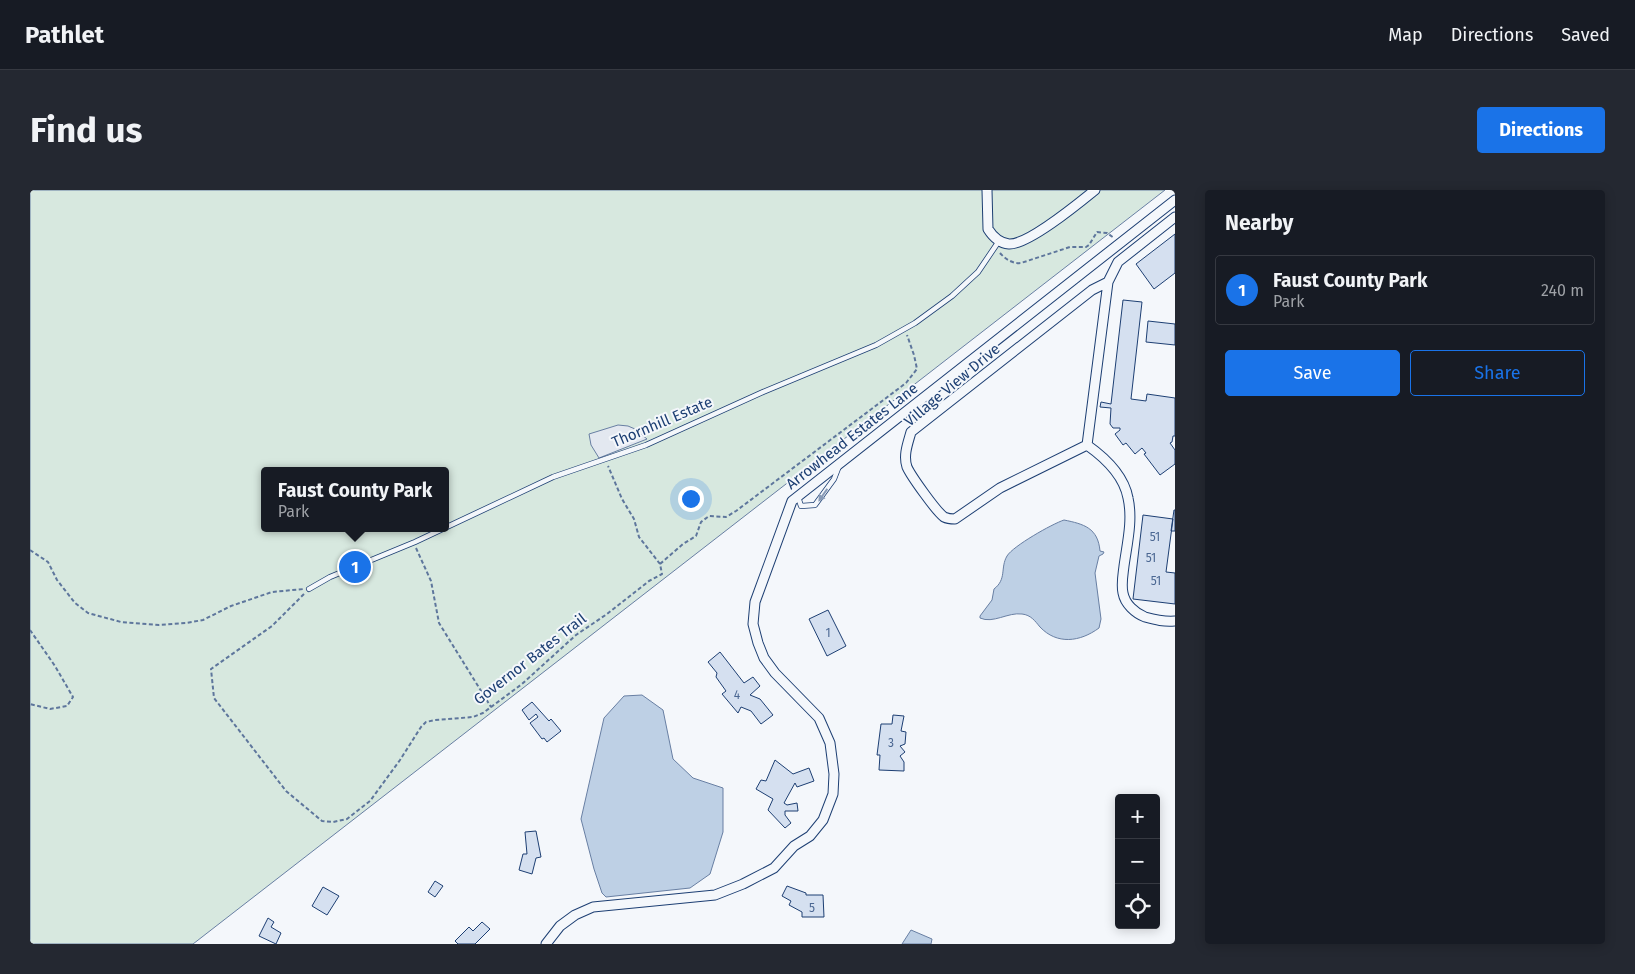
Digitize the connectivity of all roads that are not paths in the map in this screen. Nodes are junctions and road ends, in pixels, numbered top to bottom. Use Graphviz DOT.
graph roads {
  1 [pos="987,190"];
  2 [pos="1095,190"];
  3 [pos="1175,200"];
  4 [pos="1175,218"];
  5 [pos="999,241"];
  6 [pos="1110,251"];
  7 [pos="1118,262"];
  8 [pos="1108,282"];
  9 [pos="1087,445"];
  10 [pos="840,462"];
  11 [pos="798,496"];
  12 [pos="449,526"];
  13 [pos="437,532"];
  14 [pos="309,589"];
  15 [pos="1175,621"];
  16 [pos="546,944"];
  1 -- 5 [label="street"];
  2 -- 5 [label="street"];
  3 -- 6 [label="street, Arrowhead Estates Lane"];
  4 -- 7 [label="street"];
  5 -- 12 [label="lane, Thornhill Estate"];
  6 -- 7 [label="lane"];
  6 -- 10 [label="street, Arrowhead Estates Lane"];
  7 -- 8 [label="street"];
  8 -- 9 [label="street"];
  8 -- 9 [label="street, Village View Drive"];
  9 -- 15 [label="street"];
  10 -- 11 [label="street, Arrowhead Estates Lane"];
  10 -- 11 [label="lane, one-way"];
  11 -- 16 [label="street, Arrowhead Estates Lane"];
  13 -- 14 [label="lane, Thornhill Estate"];
}
